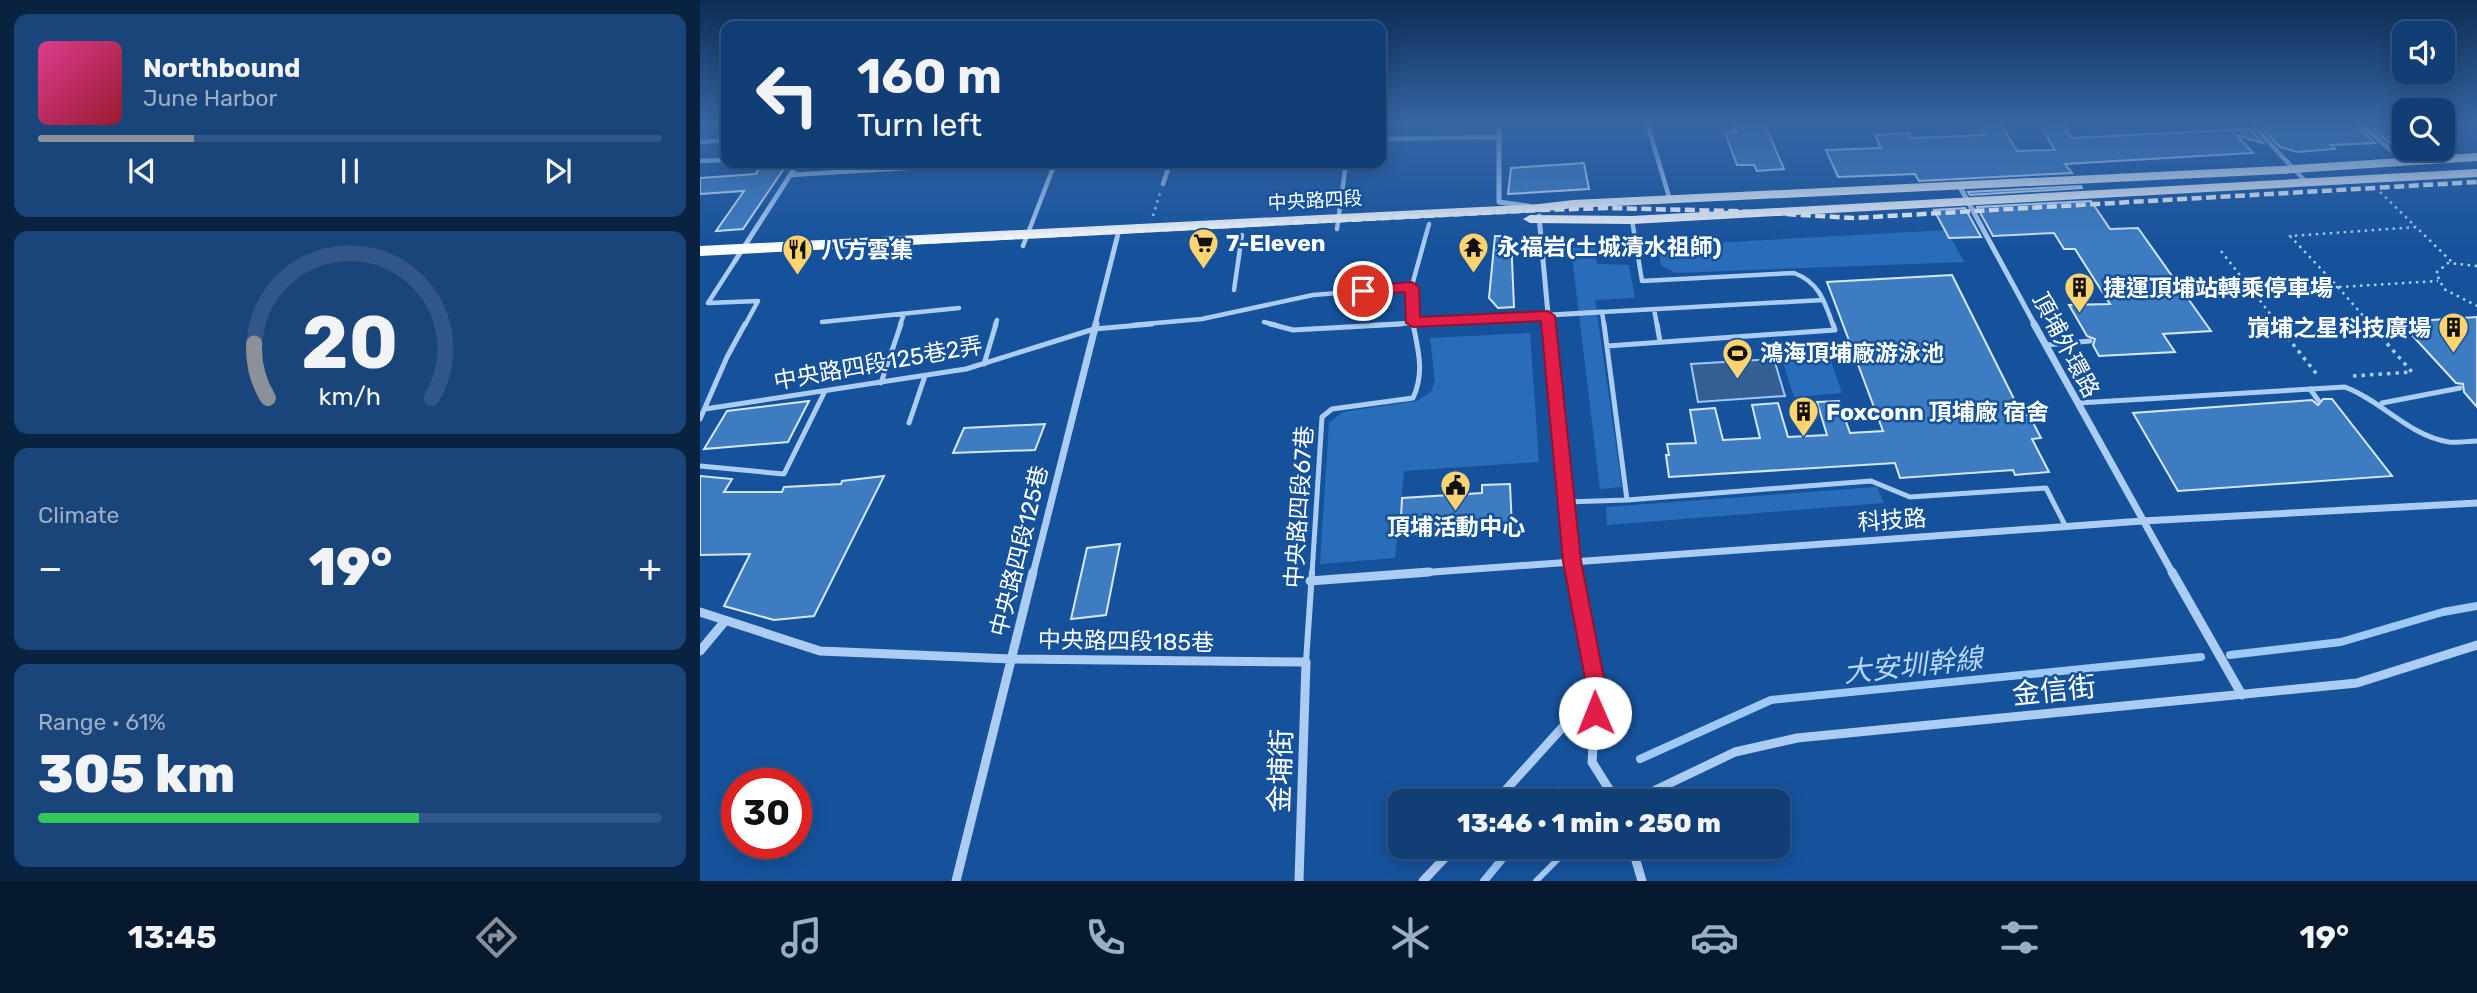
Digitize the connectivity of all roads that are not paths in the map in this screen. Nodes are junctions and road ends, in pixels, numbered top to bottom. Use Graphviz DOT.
graph roads {
  1 [pos="1498,164"];
  2 [pos="1659,164"];
  3 [pos="2288,164"];
  4 [pos="2365,164"];
  5 [pos="795,168"];
  6 [pos="903,168"];
  7 [pos="1053,168"];
  8 [pos="1168,168"];
  9 [pos="1345,168"];
  10 [pos="2292,168"];
  11 [pos="2477,173"];
  12 [pos="790,175"];
  13 [pos="2306,182"];
  14 [pos="1163,184"];
  15 [pos="1960,187"];
  16 [pos="1670,200"];
  17 [pos="1968,200"];
  18 [pos="1539,214"];
  19 [pos="1632,220"];
  20 [pos="1338,224"];
  21 [pos="1429,224"];
  22 [pos="1242,234"];
  23 [pos="1117,235"];
  24 [pos="1025,240"];
  25 [pos="700,251"];
  26 [pos="738,255"];
  27 [pos="700,262"];
  28 [pos="1412,287"];
  29 [pos="1234,290"];
  30 [pos="1823,300"];
  31 [pos="959,308"];
  32 [pos="1654,309"];
  33 [pos="1602,312"];
  34 [pos="904,314"];
  35 [pos="1548,316"];
  36 [pos="997,320"];
  37 [pos="822,322"];
  38 [pos="1264,323"];
  39 [pos="1413,323"];
  40 [pos="1094,329"];
  41 [pos="2090,341"];
  42 [pos="1660,342"];
  43 [pos="2046,345"];
  44 [pos="1607,346"];
  45 [pos="984,364"];
  46 [pos="925,376"];
  47 [pos="881,383"];
  48 [pos="2460,388"];
  49 [pos="2310,389"];
  50 [pos="825,391"];
  51 [pos="2318,400"];
  52 [pos="2078,403"];
  53 [pos="2382,403"];
  54 [pos="705,409"];
  55 [pos="700,419"];
  56 [pos="909,423"];
  57 [pos="2477,441"];
  58 [pos="700,466"];
  59 [pos="1627,500"];
  60 [pos="1565,502"];
  61 [pos="2477,503"];
  62 [pos="2141,521"];
  63 [pos="2066,527"];
  64 [pos="1572,561"];
  65 [pos="1310,581"];
  66 [pos="700,612"];
  67 [pos="725,621"];
  68 [pos="2477,645"];
  69 [pos="700,651"];
  70 [pos="1011,659"];
  71 [pos="1306,662"];
  72 [pos="1597,689"];
  73 [pos="2242,695"];
  74 [pos="1507,789"];
  75 [pos="1609,789"];
  76 [pos="1656,789"];
  77 [pos="1444,859"];
  78 [pos="1558,859"];
  79 [pos="1636,859"];
  80 [pos="956,881"];
  81 [pos="1299,881"];
  82 [pos="1423,881"];
  83 [pos="1536,881"];
  84 [pos="1642,881"];
  1 -- 18 [label="street"];
  2 -- 16 [label="lane"];
  3 -- 10 [label="lane"];
  4 -- 10 [label="main road, 中央路四段"];
  5 -- 12 [label="street"];
  6 -- 12 [label="lane"];
  7 -- 24 [label="lane"];
  8 -- 14 [label="lane"];
  9 -- 20 [label="lane"];
  10 -- 13 [label="lane"];
  10 -- 15 [label="main road, 中央路四段"];
  11 -- 13 [label="main road, 中央路四段"];
  12 -- 26 [label="street"];
  13 -- 17 [label="main road, 中央路四段"];
  15 -- 16 [label="main road, 中央路四段"];
  15 -- 17 [label="street, 頂埔外環路"];
  16 -- 18 [label="main road, 中央路四段"];
  17 -- 19 [label="main road, 中央路四段"];
  17 -- 43 [label="street, 頂埔外環路"];
  18 -- 19 [label="main road, 中央路四段"];
  18 -- 20 [label="main road, 中央路四段"];
  18 -- 21 [label="main road, 中央路四段"];
  18 -- 35 [label="street"];
  19 -- 30 [label="lane"];
  20 -- 21 [label="main road, 中央路四段"];
  20 -- 22 [label="main road, 中央路四段"];
  20 -- 23 [label="main road, 中央路四段"];
  21 -- 28 [label="lane, 中央路四段67巷"];
  22 -- 23 [label="main road, 中央路四段"];
  22 -- 29 [label="lane"];
  23 -- 24 [label="main road, 中央路四段"];
  23 -- 40 [label="street, 中央路四段125巷"];
  24 -- 26 [label="main road, 中央路四段"];
  25 -- 26 [label="main road, 中央路四段"];
  26 -- 27 [label="main road, 中央路四段"];
  26 -- 54 [label="lane"];
  28 -- 39 [label="lane, 中央路四段67巷"];
  28 -- 40 [label="lane, 中央路四段125巷2弄"];
  30 -- 32 [label="lane"];
  30 -- 42 [label="lane"];
  31 -- 34 [label="lane"];
  32 -- 33 [label="lane"];
  32 -- 42 [label="lane"];
  33 -- 35 [label="street"];
  33 -- 44 [label="lane"];
  34 -- 37 [label="lane"];
  34 -- 47 [label="lane"];
  35 -- 39 [label="street"];
  35 -- 60 [label="street"];
  36 -- 45 [label="lane"];
  38 -- 39 [label="lane"];
  39 -- 65 [label="lane, 中央路四段67巷"];
  40 -- 45 [label="lane, 中央路四段125巷2弄"];
  40 -- 70 [label="street, 中央路四段125巷"];
  41 -- 43 [label="lane"];
  42 -- 44 [label="lane"];
  43 -- 52 [label="street, 頂埔外環路"];
  44 -- 59 [label="lane"];
  45 -- 46 [label="lane, 中央路四段125巷2弄"];
  46 -- 47 [label="lane, 中央路四段125巷2弄"];
  46 -- 56 [label="lane"];
  47 -- 50 [label="lane, 中央路四段125巷2弄"];
  48 -- 53 [label="lane"];
  49 -- 51 [label="lane"];
  49 -- 52 [label="lane"];
  49 -- 53 [label="lane"];
  50 -- 54 [label="lane, 中央路四段125巷2弄"];
  50 -- 58 [label="lane"];
  52 -- 62 [label="street, 頂埔外環路"];
  53 -- 57 [label="lane"];
  54 -- 55 [label="lane"];
  59 -- 60 [label="lane"];
  59 -- 63 [label="lane"];
  60 -- 64 [label="street"];
  61 -- 62 [label="street, 科技路"];
  62 -- 63 [label="street, 科技路"];
  62 -- 73 [label="street, 頂埔外環路"];
  63 -- 64 [label="street, 科技路"];
  64 -- 65 [label="street, 科技路"];
  64 -- 72 [label="street"];
  65 -- 71 [label="lane, 中央路四段67巷"];
  66 -- 67 [label="street, 中央路四段185巷"];
  67 -- 69 [label="street"];
  67 -- 70 [label="street, 中央路四段185巷"];
  68 -- 73 [label="street, 金信街"];
  70 -- 71 [label="street, 中央路四段185巷"];
  70 -- 80 [label="street, 中央路四段125巷"];
  71 -- 81 [label="street, 金埔街"];
  72 -- 74 [label="street"];
  72 -- 75 [label="street"];
  73 -- 76 [label="street, 金信街"];
  77 -- 82 [label="street"];
  78 -- 83 [label="lane"];
  79 -- 84 [label="street"];
}
